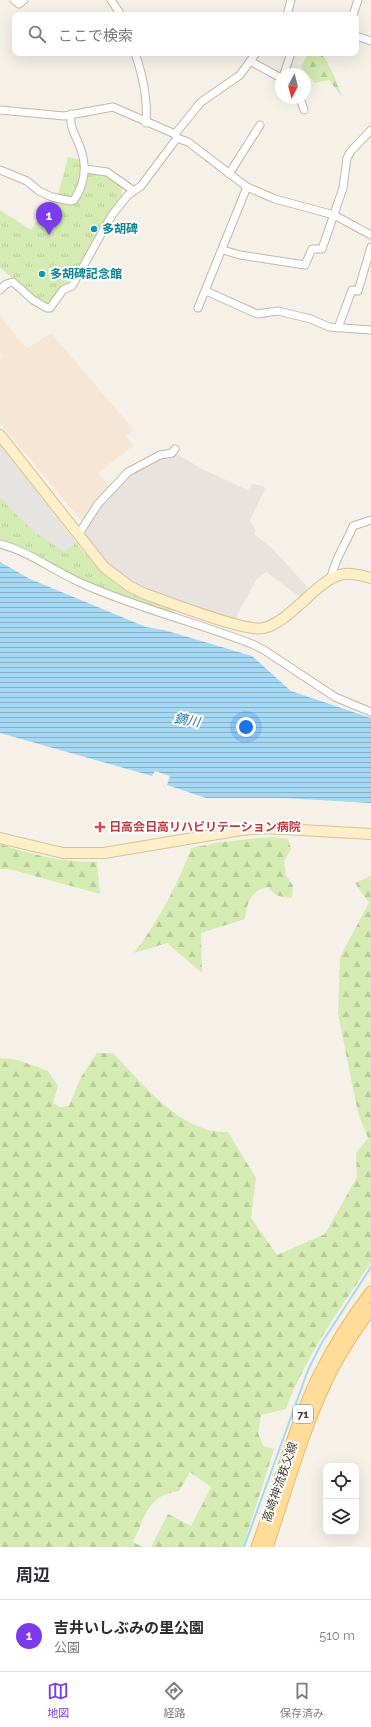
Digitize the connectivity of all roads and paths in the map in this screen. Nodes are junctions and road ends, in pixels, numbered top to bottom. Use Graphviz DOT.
graph roads {
  1 [pos="14,0"];
  2 [pos="24,0"];
  3 [pos="111,0"];
  4 [pos="291,0"];
  5 [pos="358,0"];
  6 [pos="119,12"];
  7 [pos="288,12"];
  8 [pos="354,12"];
  9 [pos="359,37"];
  10 [pos="371,41"];
  11 [pos="136,56"];
  12 [pos="254,56"];
  13 [pos="288,56"];
  14 [pos="250,61"];
  15 [pos="285,68"];
  16 [pos="275,75"];
  17 [pos="302,104"];
  18 [pos="0,110"];
  19 [pos="304,110"];
  20 [pos="71,114"];
  21 [pos="146,123"];
  22 [pos="260,125"];
  23 [pos="371,130"];
  24 [pos="176,136"];
  25 [pos="85,169"];
  26 [pos="0,170"];
  27 [pos="229,174"];
  28 [pos="248,187"];
  29 [pos="134,191"];
  30 [pos="334,215"];
  31 [pos="371,235"];
  32 [pos="371,247"];
  33 [pos="223,250"];
  34 [pos="0,290"];
  35 [pos="206,291"];
  36 [pos="198,308"];
  37 [pos="338,328"];
  38 [pos="371,330"];
  39 [pos="0,434"];
  40 [pos="175,449"];
  41 [pos="371,520"];
  42 [pos="78,535"];
  43 [pos="0,544"];
  44 [pos="331,578"];
  45 [pos="371,578"];
  46 [pos="371,712"];
  47 [pos="371,834"];
  48 [pos="0,838"];
  49 [pos="371,1292"];
  50 [pos="371,1309"];
  51 [pos="257,1547"];
  52 [pos="267,1547"];
  1 -- 2 [label="street"];
  3 -- 6 [label="street"];
  4 -- 7 [label="street"];
  5 -- 8 [label="street"];
  9 -- 10 [label="street"];
  11 -- 21 [label="street"];
  12 -- 14 [label="street"];
  13 -- 15 [label="street"];
  14 -- 16 [label="street"];
  14 -- 24 [label="street"];
  17 -- 19 [label="street"];
  18 -- 20 [label="street"];
  20 -- 21 [label="street"];
  20 -- 25 [label="street"];
  21 -- 24 [label="street"];
  22 -- 27 [label="street"];
  23 -- 30 [label="street"];
  24 -- 27 [label="street"];
  24 -- 29 [label="street"];
  25 -- 26 [label="street"];
  25 -- 29 [label="street"];
  27 -- 28 [label="street"];
  28 -- 30 [label="street"];
  28 -- 33 [label="street"];
  29 -- 34 [label="street"];
  30 -- 31 [label="street"];
  30 -- 33 [label="street"];
  32 -- 37 [label="street"];
  33 -- 35 [label="street"];
  35 -- 36 [label="street"];
  35 -- 37 [label="street"];
  37 -- 38 [label="street"];
  39 -- 42 [label="street"];
  40 -- 42 [label="street"];
  41 -- 44 [label="street"];
  42 -- 44 [label="street"];
  43 -- 46 [label="street"];
  44 -- 45 [label="street"];
  47 -- 48 [label="street"];
  49 -- 51 [label="main road, 高崎神流秩父線 / 71"];
  50 -- 52 [label="main road, 高崎神流秩父線 / 71"];
}
